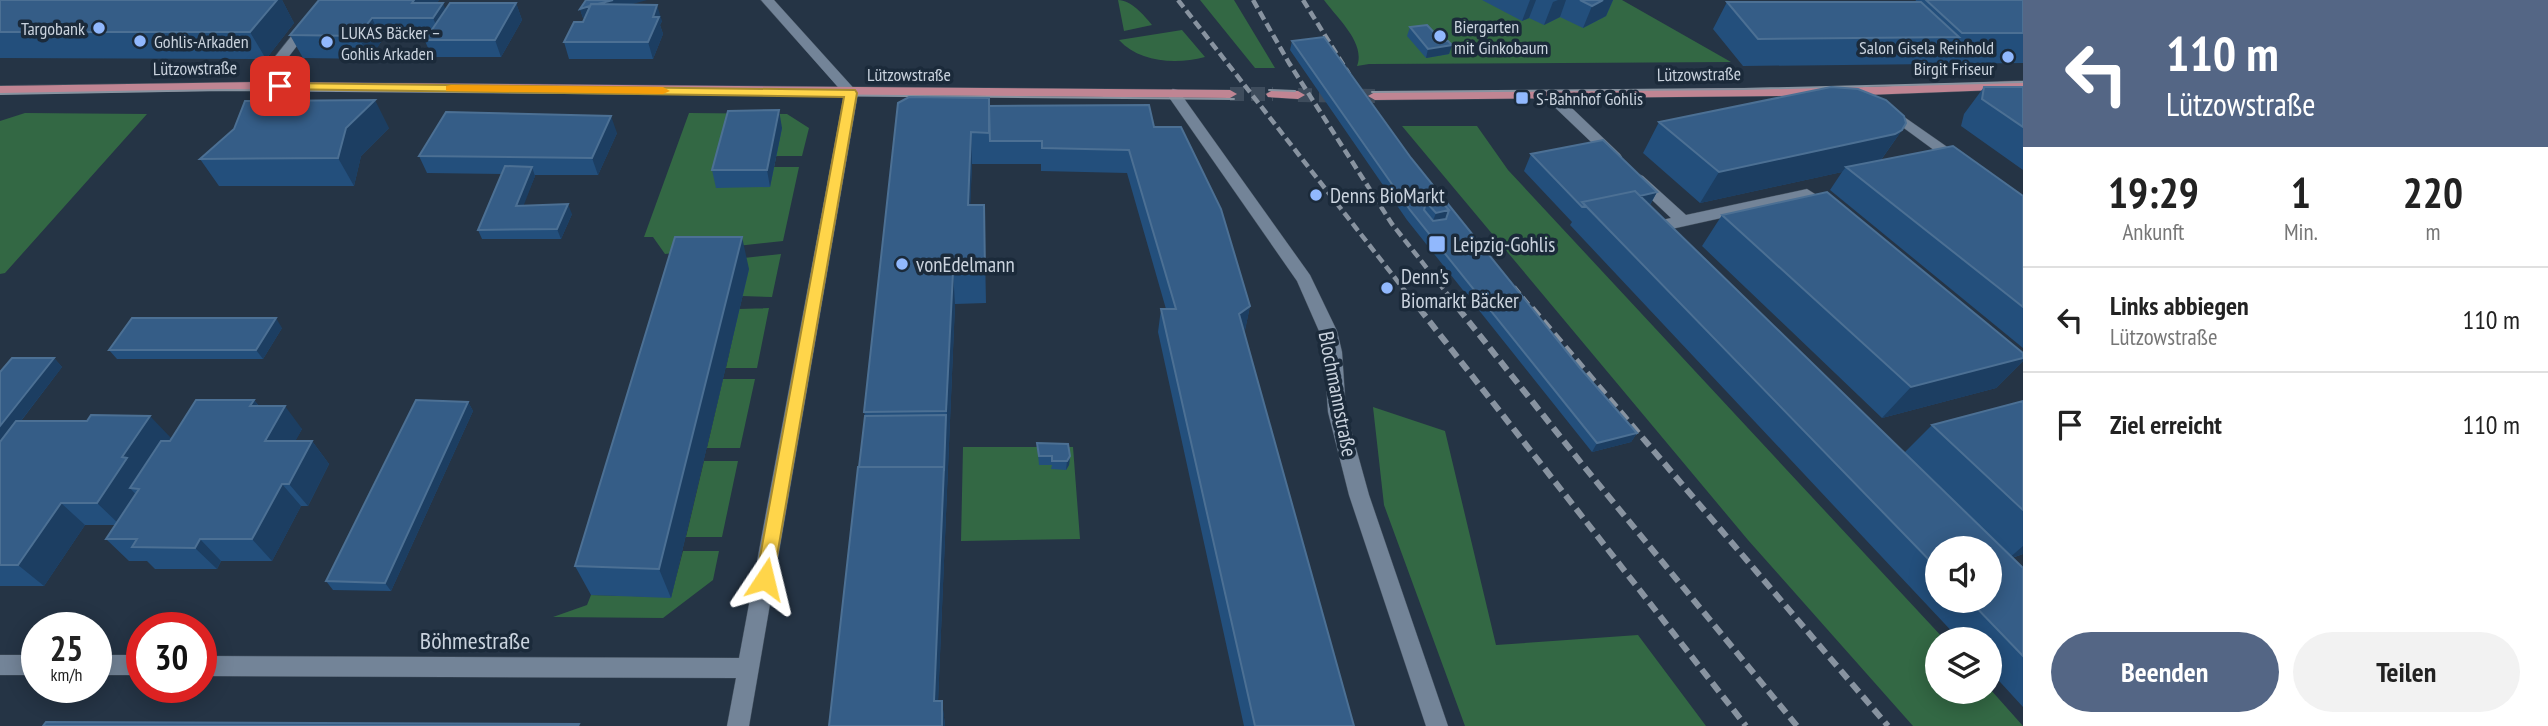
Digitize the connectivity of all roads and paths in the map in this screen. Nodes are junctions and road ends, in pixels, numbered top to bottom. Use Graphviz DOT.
graph roads {
  1 [pos="326,0"];
  2 [pos="767,0"];
  3 [pos="2023,85"];
  4 [pos="259,86"];
  5 [pos="0,90"];
  6 [pos="1866,91"];
  7 [pos="850,93"];
  8 [pos="1174,93"];
  9 [pos="1230,94"];
  10 [pos="1273,94"];
  11 [pos="1298,94"];
  12 [pos="1549,94"];
  13 [pos="1375,96"];
  14 [pos="1968,169"];
  15 [pos="1807,194"];
  16 [pos="1683,221"];
  17 [pos="1674,246"];
  18 [pos="0,665"];
  19 [pos="21,665"];
  20 [pos="217,666"];
  21 [pos="749,668"];
  22 [pos="738,726"];
  23 [pos="1437,726"];
  1 -- 4 [label="street"];
  2 -- 7 [label="street"];
  3 -- 6 [label="main road, Lützowstraße"];
  4 -- 5 [label="main road, Lützowstraße"];
  4 -- 7 [label="main road, Lützowstraße"];
  6 -- 12 [label="main road, Lützowstraße"];
  6 -- 14 [label="street"];
  7 -- 8 [label="main road, Lützowstraße"];
  7 -- 21 [label="street"];
  8 -- 9 [label="main road, Lützowstraße"];
  8 -- 23 [label="street, Blochmannstraße"];
  10 -- 11 [label="main road"];
  12 -- 13 [label="main road, Lützowstraße"];
  12 -- 16 [label="street"];
  15 -- 16 [label="street"];
  16 -- 17 [label="street"];
  18 -- 19 [label="street"];
  20 -- 21 [label="street, Böhmestraße"];
  21 -- 22 [label="street"];
}
